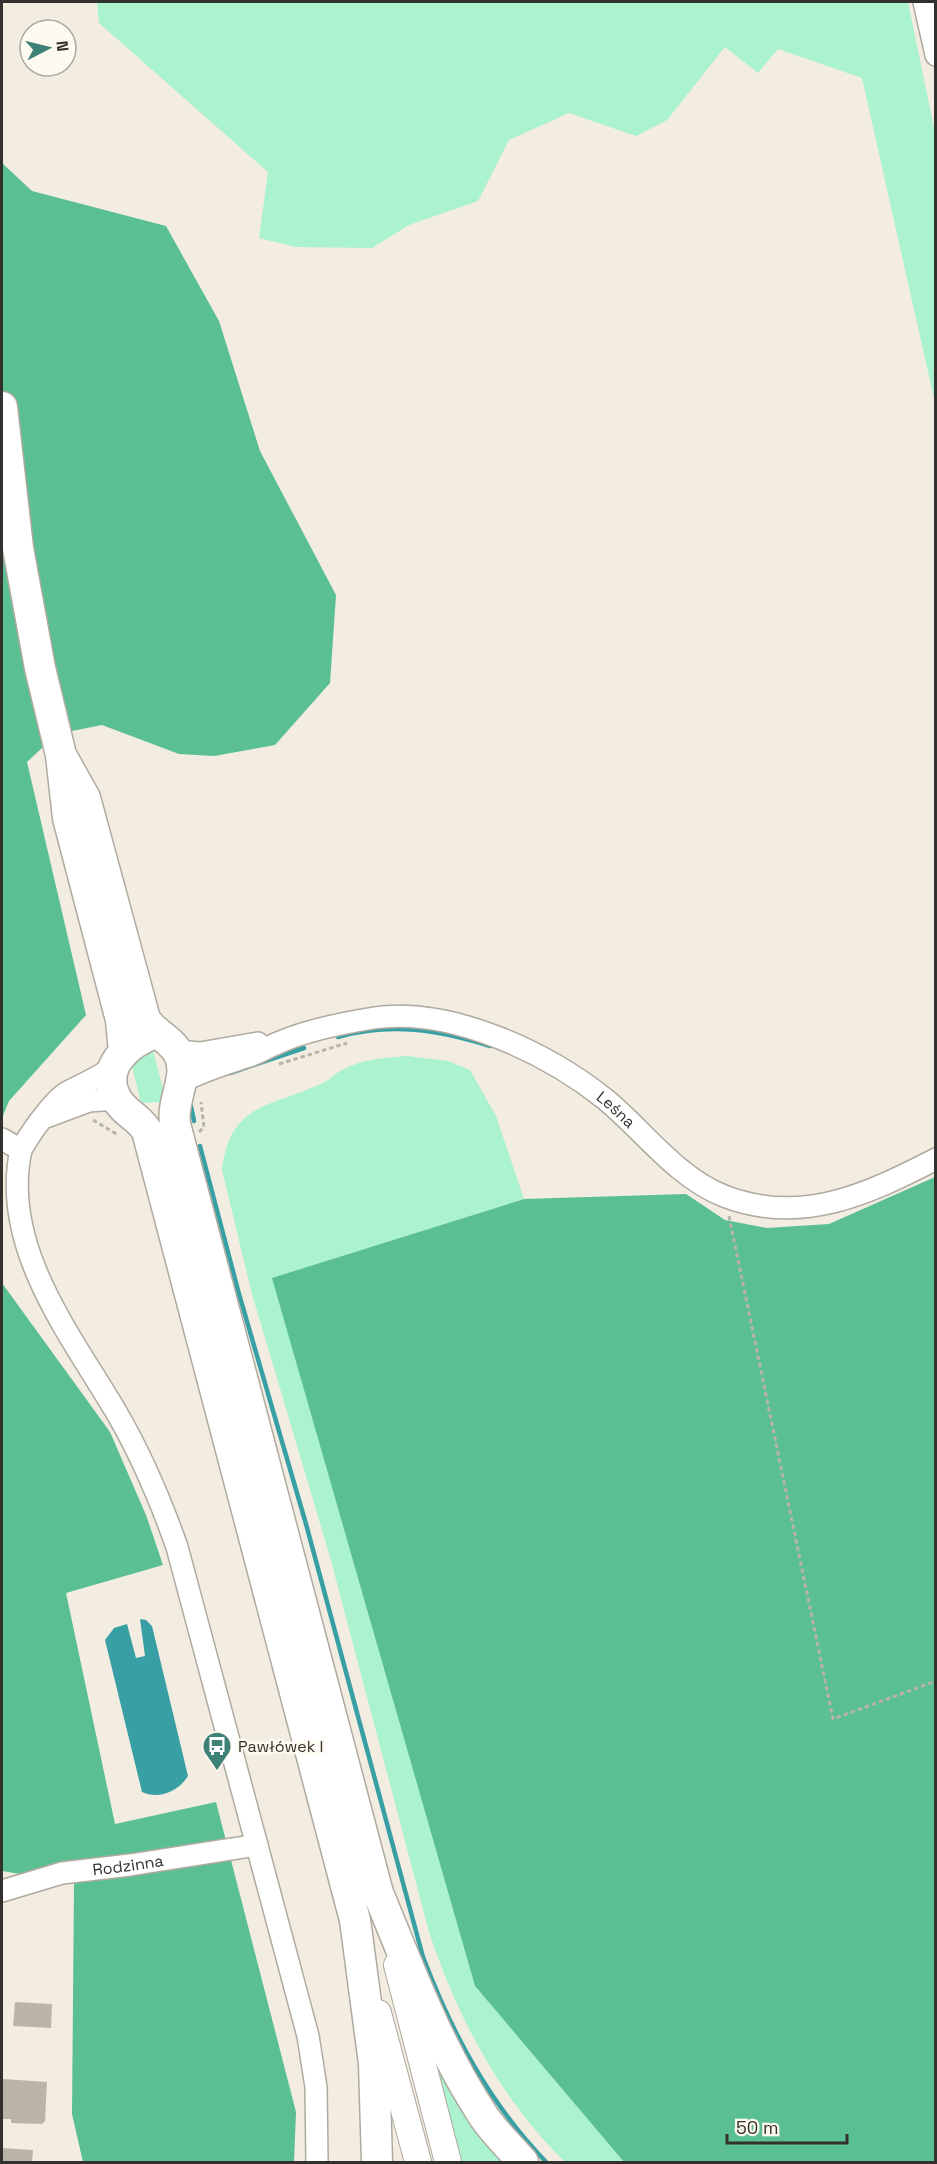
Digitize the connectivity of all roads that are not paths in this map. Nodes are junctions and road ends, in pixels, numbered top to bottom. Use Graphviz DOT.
graph roads {
  1 [pos="924,2"];
  2 [pos="936,55"];
  3 [pos="2,407"];
  4 [pos="62,755"];
  5 [pos="166,1042"];
  6 [pos="279,1042"];
  7 [pos="119,1059"];
  8 [pos="186,1092"];
  9 [pos="127,1108"];
  10 [pos="46,1117"];
  11 [pos="2,1139"];
  12 [pos="21,1150"];
  13 [pos="936,1159"];
  14 [pos="256,1845"];
  15 [pos="2,1891"];
  16 [pos="378,1893"];
  17 [pos="355,1920"];
  18 [pos="317,2163"];
  19 [pos="377,2163"];
  20 [pos="418,2163"];
  21 [pos="448,2163"];
  22 [pos="523,2163"];
  1 -- 2 [label="street"];
  3 -- 4 [label="highway"];
  4 -- 5 [label="highway"];
  4 -- 7 [label="highway"];
  5 -- 6 [label="street, Leśna"];
  5 -- 7 [label="highway"];
  5 -- 8 [label="highway"];
  6 -- 8 [label="street, Leśna"];
  6 -- 13 [label="street, Leśna"];
  7 -- 9 [label="highway"];
  7 -- 10 [label="street"];
  8 -- 9 [label="highway"];
  8 -- 16 [label="highway"];
  9 -- 10 [label="street"];
  9 -- 17 [label="highway"];
  10 -- 12 [label="street"];
  11 -- 12 [label="street"];
  12 -- 14 [label="street"];
  14 -- 15 [label="street, Rodzinna"];
  14 -- 18 [label="street"];
  16 -- 21 [label="main road"];
  16 -- 22 [label="highway"];
  17 -- 19 [label="highway"];
  17 -- 20 [label="main road"];
}
